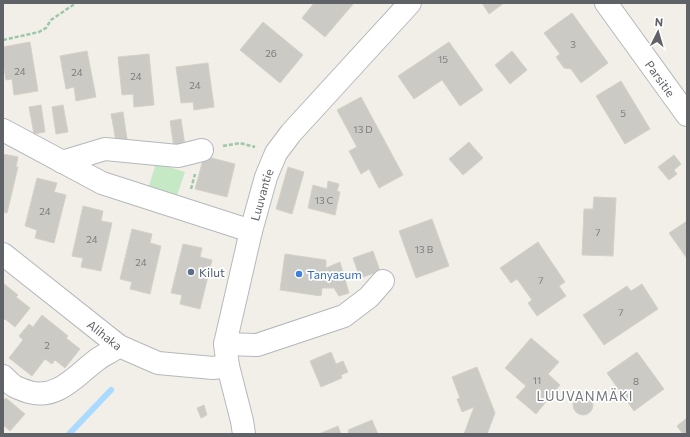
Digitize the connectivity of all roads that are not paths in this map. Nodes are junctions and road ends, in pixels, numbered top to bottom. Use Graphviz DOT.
graph roads {
  1 [pos="410,3"];
  2 [pos="606,3"];
  3 [pos="687,115"];
  4 [pos="3,130"];
  5 [pos="202,150"];
  6 [pos="62,162"];
  7 [pos="251,231"];
  8 [pos="3,254"];
  9 [pos="383,282"];
  10 [pos="225,344"];
  11 [pos="118,346"];
  12 [pos="228,366"];
  13 [pos="3,376"];
  14 [pos="244,434"];
  1 -- 7 [label="street, Luuvantie"];
  2 -- 3 [label="street, Parsitie"];
  4 -- 6 [label="street"];
  5 -- 6 [label="street"];
  6 -- 7 [label="street"];
  7 -- 10 [label="street, Luuvantie"];
  8 -- 11 [label="street, Alihaka"];
  9 -- 10 [label="street"];
  10 -- 12 [label="street, Luuvantie"];
  11 -- 12 [label="street, Alihaka"];
  11 -- 13 [label="street"];
  12 -- 14 [label="street, Luuvantie"];
}
